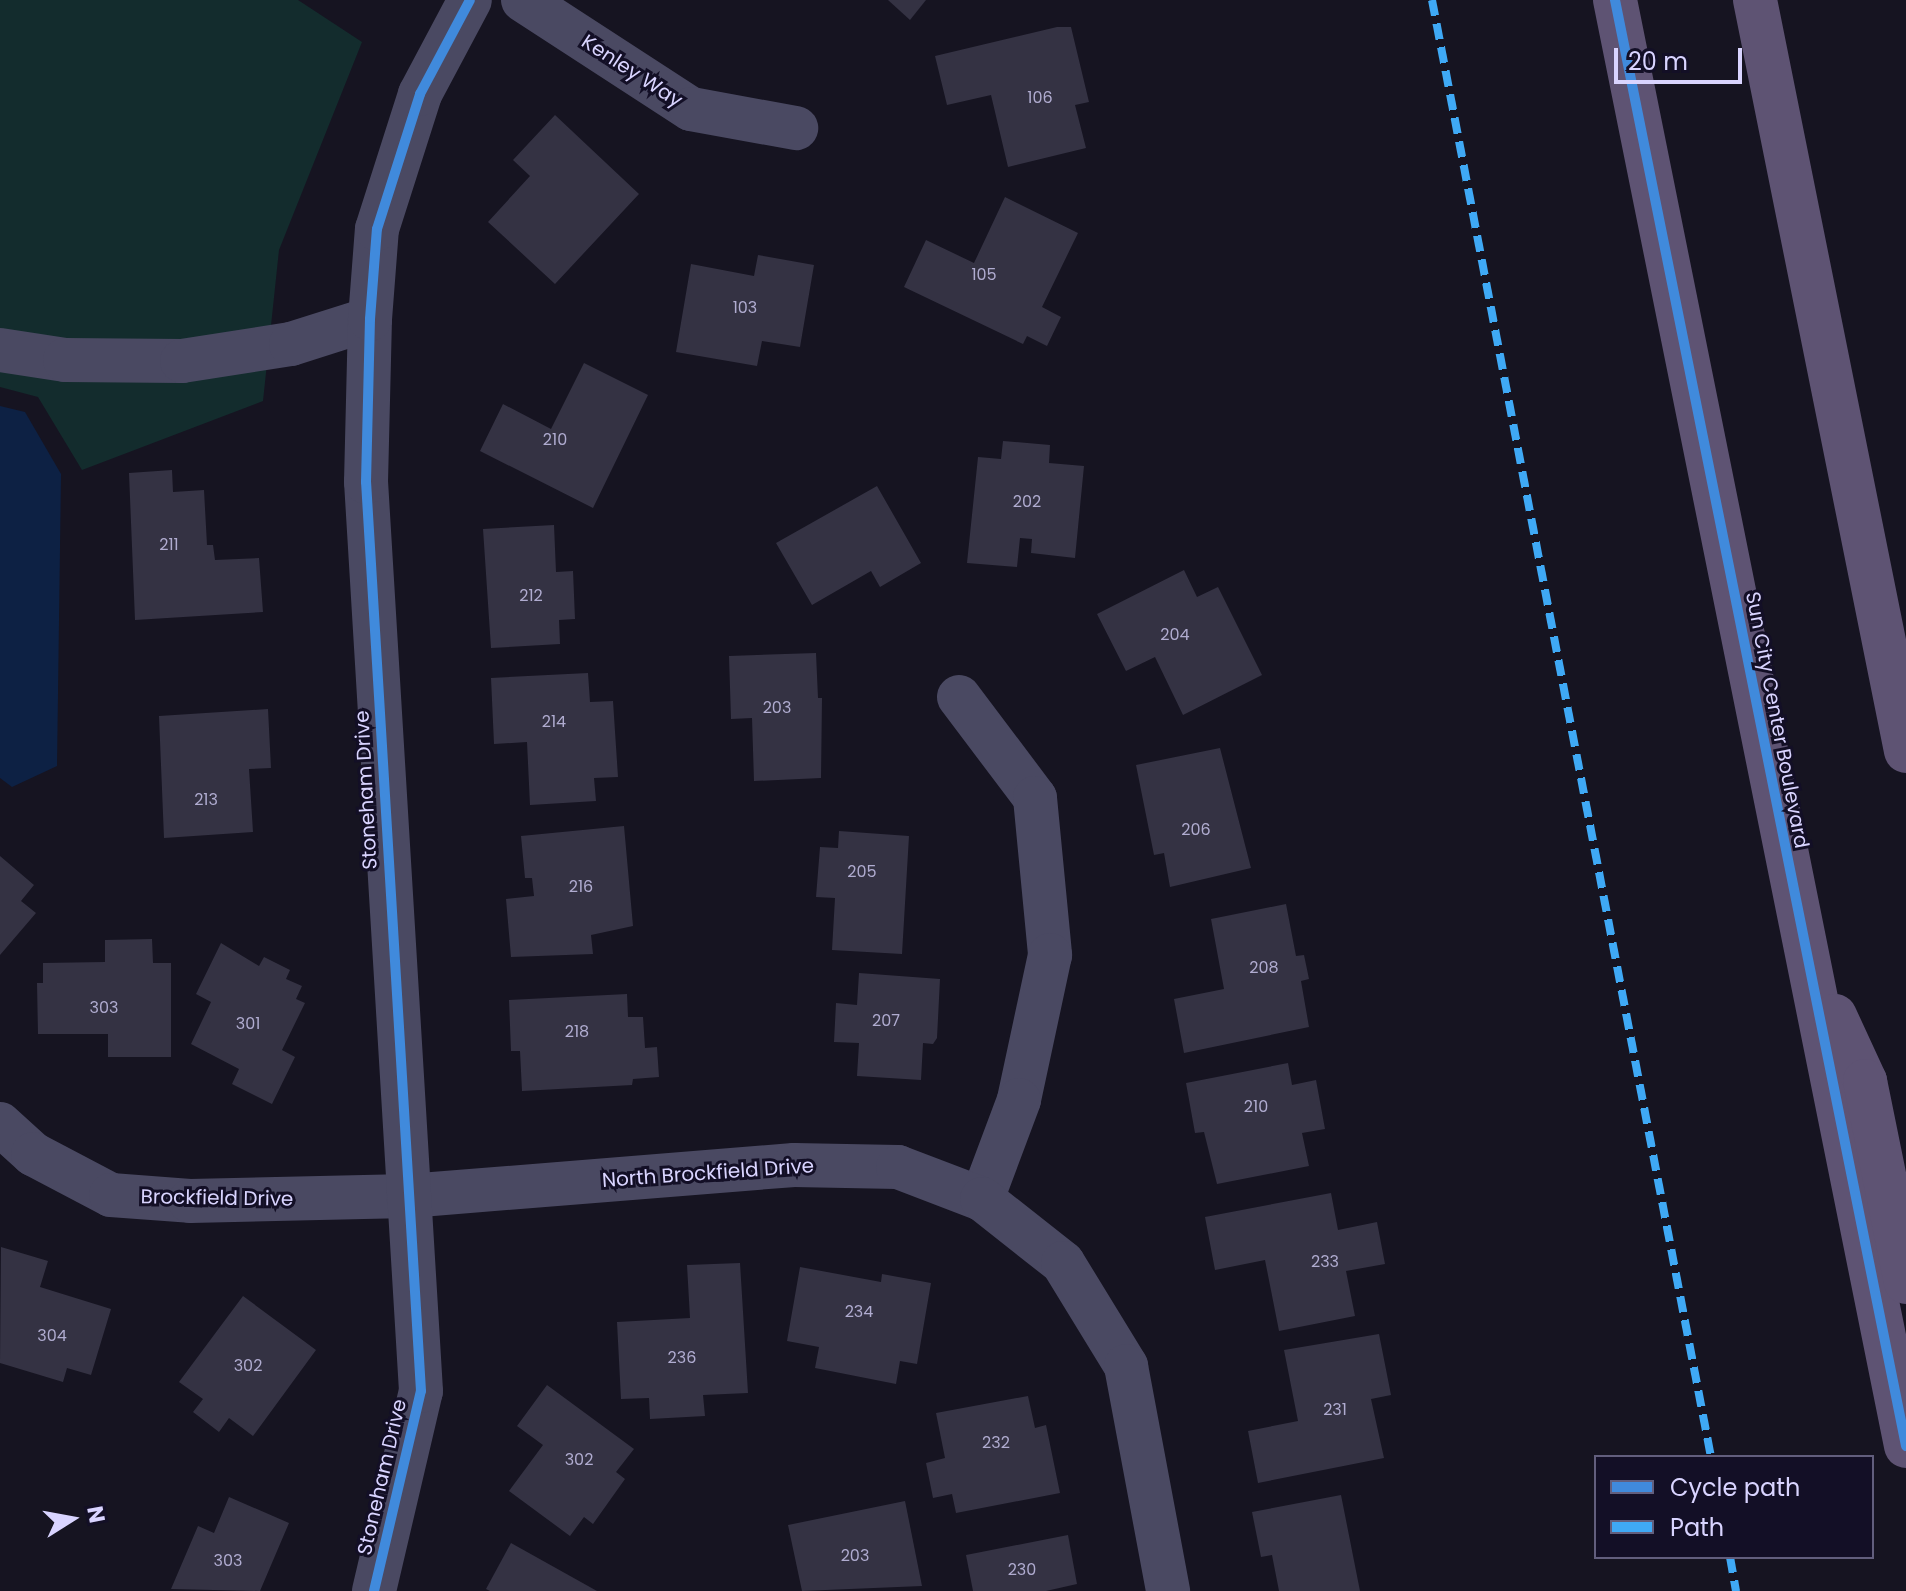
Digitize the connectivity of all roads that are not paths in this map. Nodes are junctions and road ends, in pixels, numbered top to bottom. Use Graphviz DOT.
graph roads {
  1 [pos="470,0"];
  2 [pos="523,0"];
  3 [pos="1615,0"];
  4 [pos="1755,0"];
  5 [pos="796,128"];
  6 [pos="370,319"];
  7 [pos="0,350"];
  8 [pos="959,697"];
  9 [pos="1906,751"];
  10 [pos="1803,944"];
  11 [pos="0,1124"];
  12 [pos="408,1196"];
  13 [pos="982,1199"];
  14 [pos="1906,1282"];
  15 [pos="1906,1446"];
  16 [pos="374,1591"];
  17 [pos="1168,1591"];
  1 -- 6 [label="street, Stoneham Drive"];
  2 -- 5 [label="street, Kenley Way"];
  3 -- 10 [label="main road, Sun City Center Boulevard"];
  4 -- 9 [label="main road"];
  6 -- 7 [label="street"];
  6 -- 12 [label="street, Stoneham Drive"];
  8 -- 13 [label="street"];
  10 -- 14 [label="main road"];
  10 -- 15 [label="main road, Sun City Center Boulevard"];
  11 -- 12 [label="street, Brockfield Drive"];
  12 -- 13 [label="street, North Brockfield Drive"];
  12 -- 16 [label="street, Stoneham Drive"];
  13 -- 17 [label="street, North Brockfield Drive"];
}
